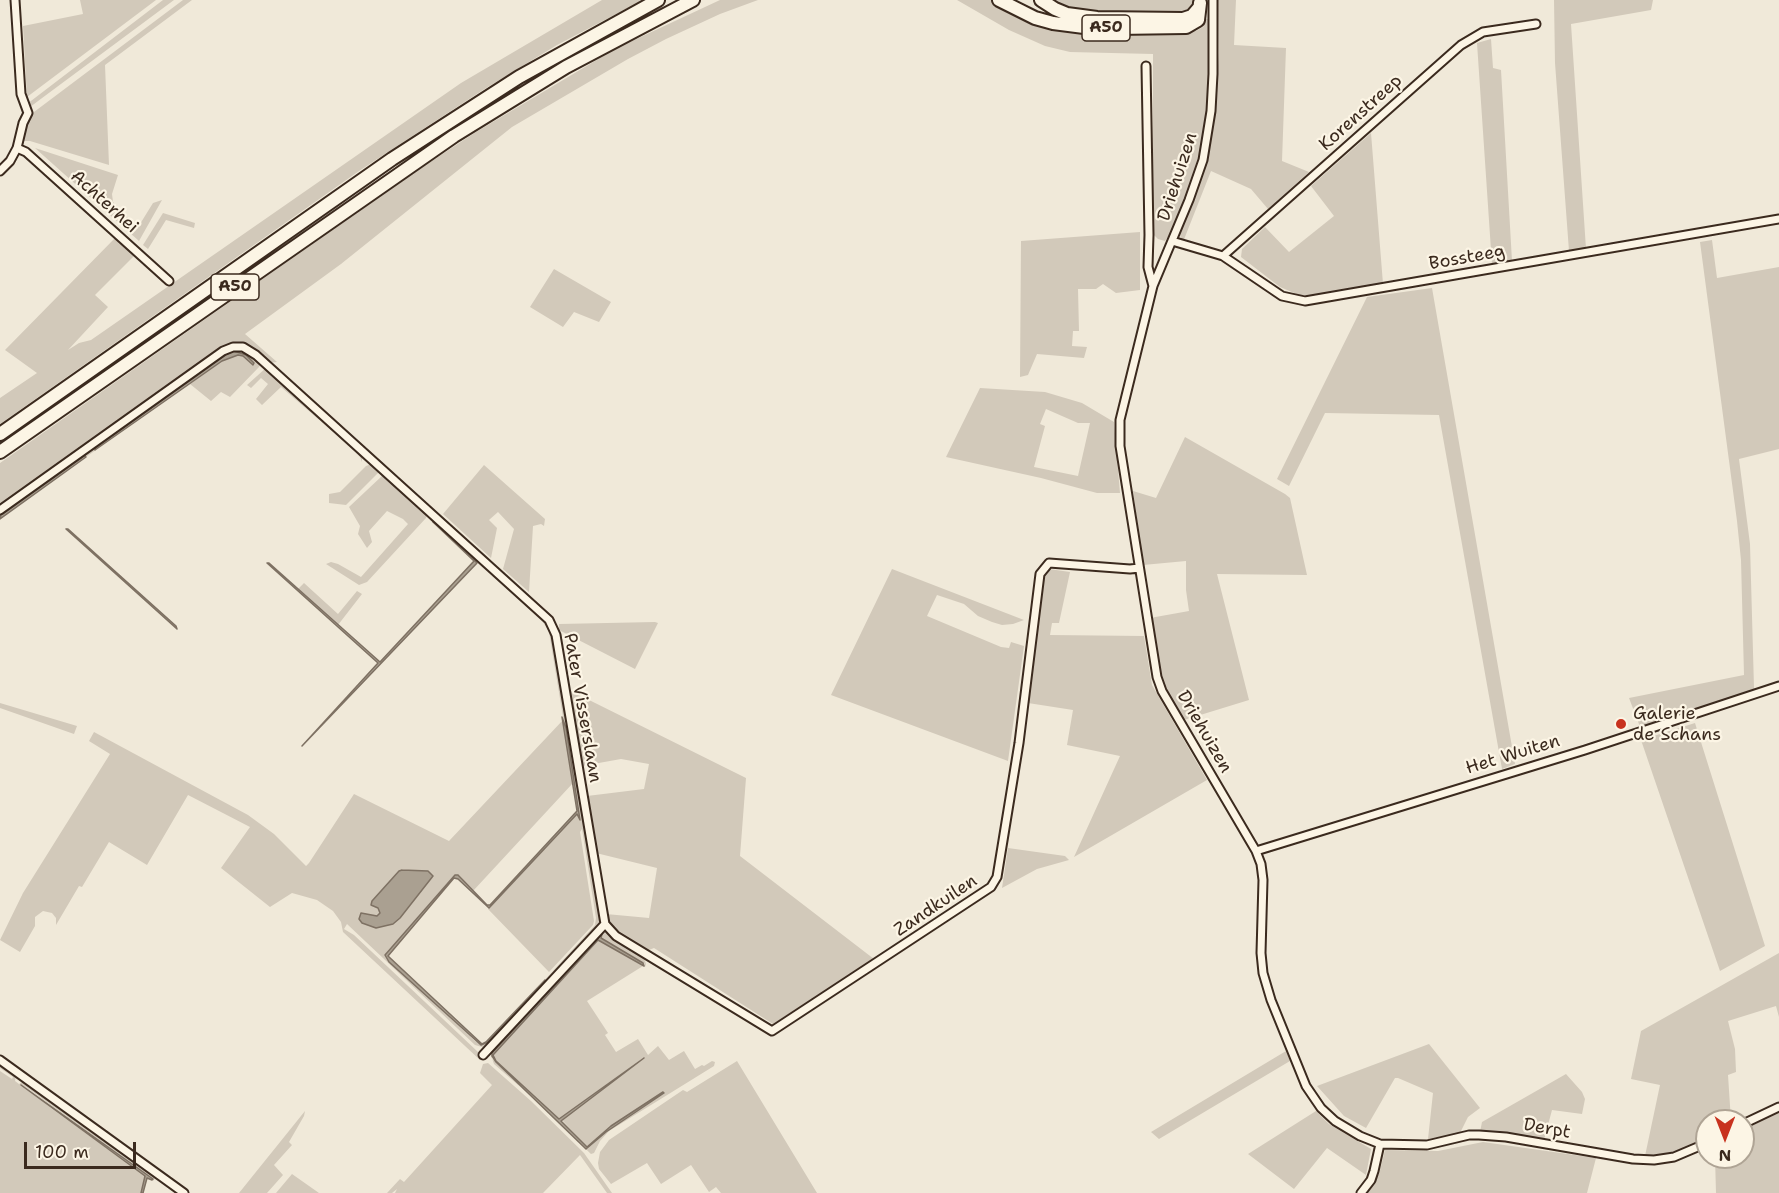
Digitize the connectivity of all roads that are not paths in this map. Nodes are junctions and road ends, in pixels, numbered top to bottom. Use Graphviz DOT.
graph roads {
  1 [pos="15,0"];
  2 [pos="701,0"];
  3 [pos="999,0"];
  4 [pos="1041,0"];
  5 [pos="1213,0"];
  6 [pos="656,1"];
  7 [pos="688,2"];
  8 [pos="1536,24"];
  9 [pos="1146,66"];
  10 [pos="17,148"];
  11 [pos="0,171"];
  12 [pos="1779,219"];
  13 [pos="1172,241"];
  14 [pos="1223,256"];
  15 [pos="169,281"];
  16 [pos="1153,286"];
  17 [pos="0,434"];
  18 [pos="0,452"];
  19 [pos="0,510"];
  20 [pos="1139,568"];
  21 [pos="1779,686"];
  22 [pos="1256,851"];
  23 [pos="605,924"];
  24 [pos="483,1054"];
  25 [pos="0,1060"];
  26 [pos="1779,1107"];
  27 [pos="1755,1118"];
  28 [pos="1380,1144"];
  29 [pos="1695,1148"];
  30 [pos="184,1193"];
  31 [pos="1361,1193"];
  1 -- 10 [label="street"];
  2 -- 7 [label="highway, A50"];
  3 -- 4 [label="highway, A50"];
  5 -- 13 [label="street, Driehuizen"];
  6 -- 17 [label="highway, A50"];
  7 -- 18 [label="highway, A50"];
  8 -- 14 [label="street, Korenstreep"];
  9 -- 16 [label="street, Driehuizen"];
  10 -- 11 [label="street"];
  10 -- 15 [label="street, Achterhei"];
  12 -- 14 [label="street, Bossteeg"];
  13 -- 14 [label="street, Bossteeg"];
  13 -- 16 [label="street, Driehuizen"];
  16 -- 20 [label="street, Driehuizen"];
  19 -- 23 [label="street, Pater Visserslaan"];
  20 -- 22 [label="street, Driehuizen"];
  20 -- 23 [label="street, Zandkuilen"];
  21 -- 22 [label="street, Het Wuiten"];
  22 -- 28 [label="street, Driehuizen"];
  23 -- 24 [label="street"];
  25 -- 30 [label="street"];
  26 -- 27 [label="street"];
  28 -- 29 [label="street, Derpt"];
  28 -- 31 [label="street"];
}
